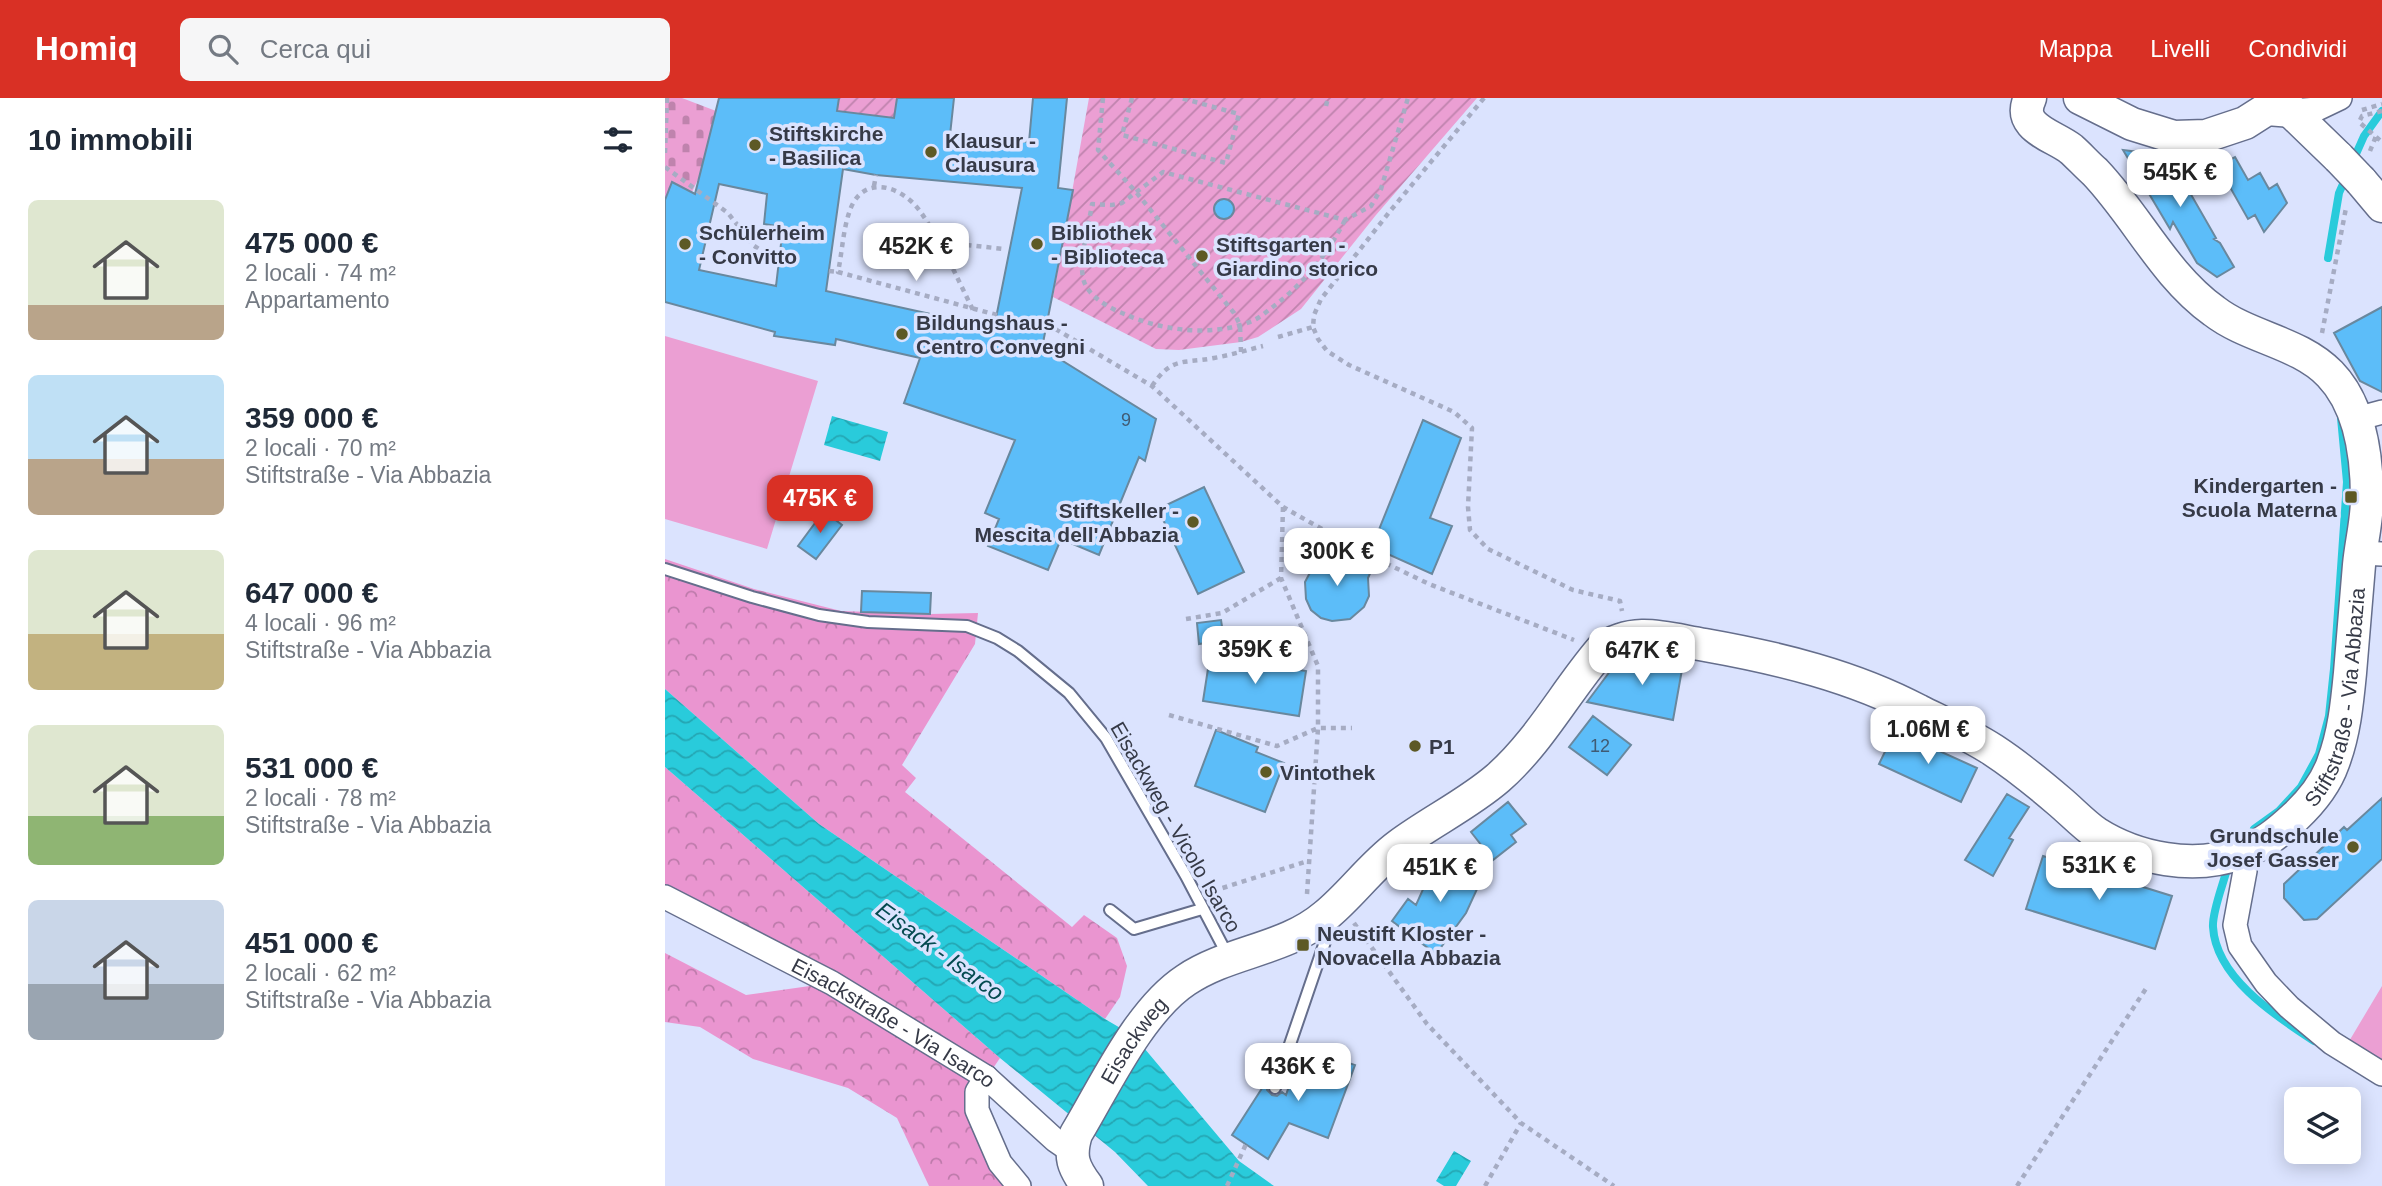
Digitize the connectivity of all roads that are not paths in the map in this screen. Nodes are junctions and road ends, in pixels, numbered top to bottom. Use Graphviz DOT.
graph roads {
  1 [pos="2080,98"];
  2 [pos="2022,100"];
  3 [pos="2285,104"];
  4 [pos="2347,107"];
  5 [pos="2382,206"];
  6 [pos="2369,416"];
  7 [pos="2371,553"];
  8 [pos="665,569"];
  9 [pos="2241,853"];
  10 [pos="665,897"];
  11 [pos="1202,909"];
  12 [pos="1110,910"];
  13 [pos="1325,917"];
  14 [pos="1229,959"];
  15 [pos="2382,1074"];
  16 [pos="986,1077"];
  17 [pos="1275,1088"];
  18 [pos="1073,1143"];
  19 [pos="1019,1186"];
  20 [pos="1087,1186"];
  1 -- 3 [label="street"];
  2 -- 6 [label="street, Stiftstraße - Via Abbazia"];
  3 -- 4 [label="street"];
  3 -- 5 [label="street"];
  6 -- 7 [label="street, Stiftstraße - Via Abbazia"];
  7 -- 9 [label="street, Stiftstraße - Via Abbazia"];
  8 -- 11 [label="lane, Eisackweg - Vicolo Isarco"];
  9 -- 13 [label="street, Stiftstraße - Via Abbazia"];
  9 -- 15 [label="street"];
  10 -- 16 [label="street, Eisackstraße - Via Isarco"];
  11 -- 12 [label="lane"];
  11 -- 14 [label="lane, Eisackweg - Vicolo Isarco"];
  13 -- 14 [label="street"];
  13 -- 17 [label="lane"];
  14 -- 18 [label="street, Eisackweg"];
  16 -- 18 [label="street, Eisackstraße - Via Isarco"];
  16 -- 19 [label="street"];
  18 -- 20 [label="street, Eisackstraße - Via Isarco"];
}
